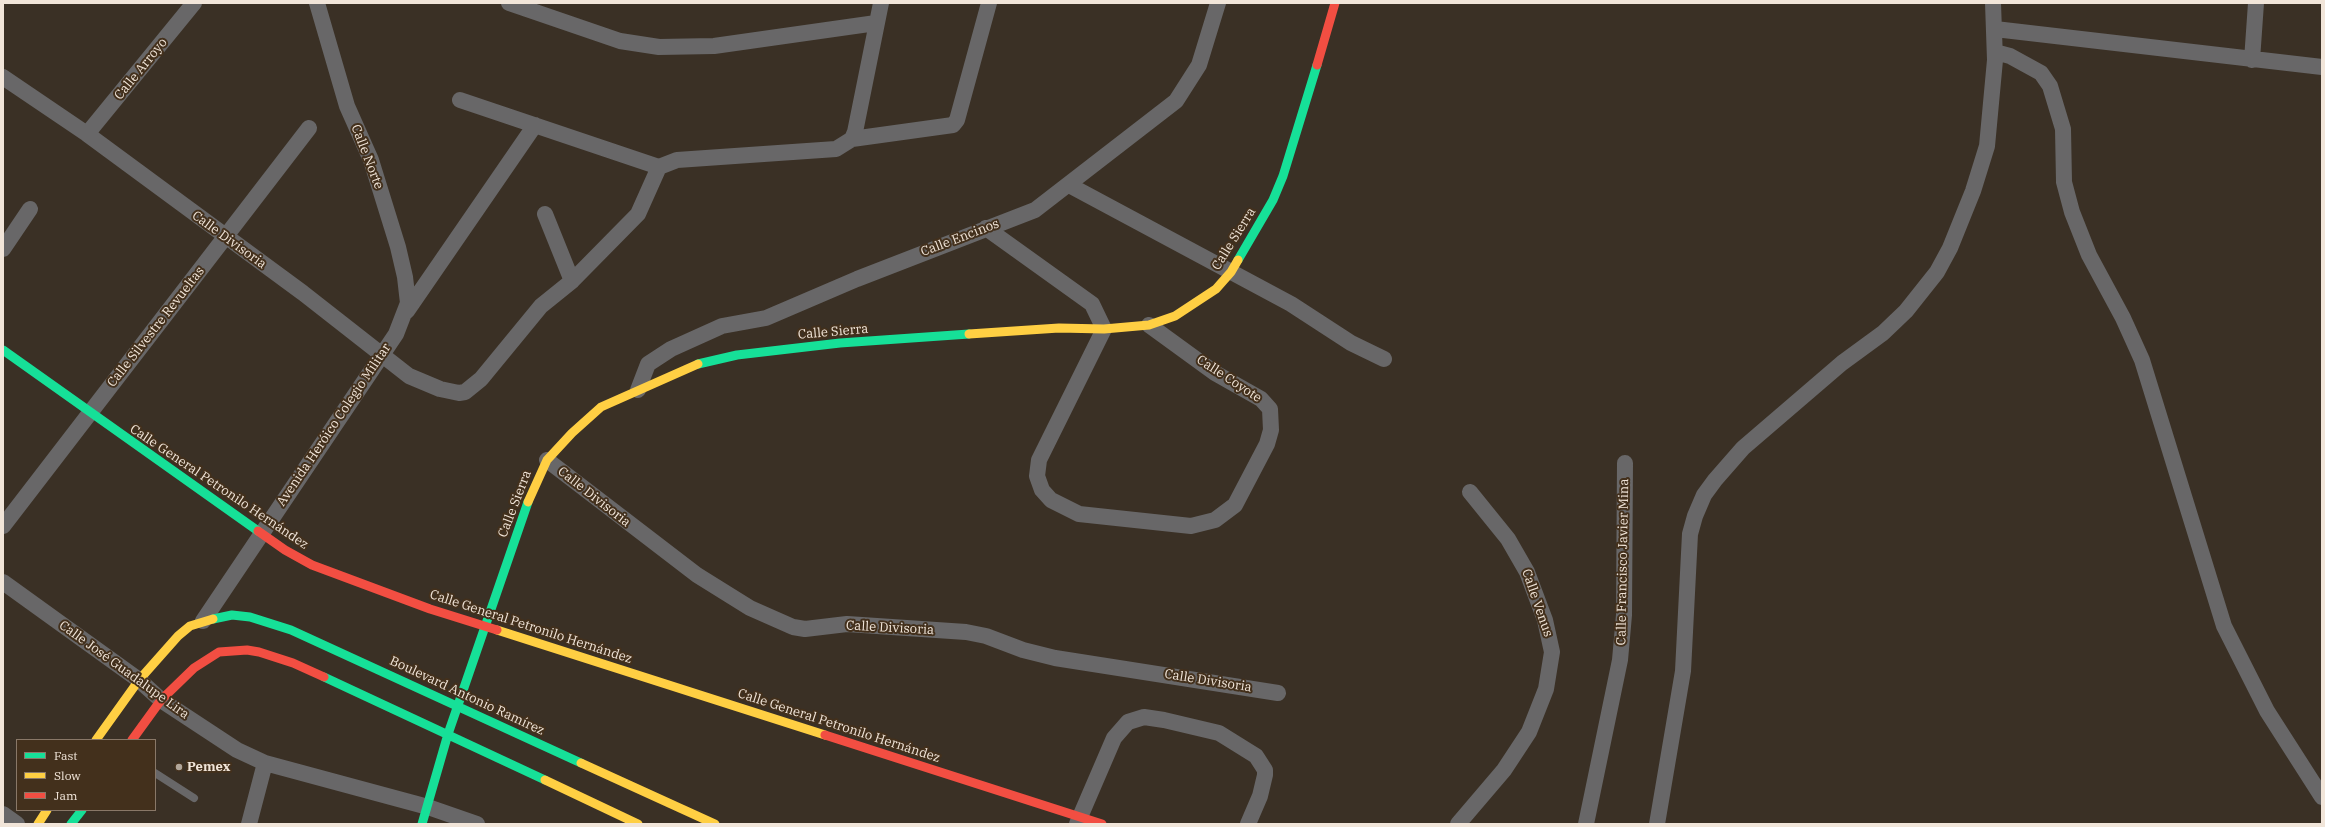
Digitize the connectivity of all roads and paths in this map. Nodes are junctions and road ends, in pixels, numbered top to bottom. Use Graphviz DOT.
graph roads {
  1 [pos="194,3"];
  2 [pos="317,3"];
  3 [pos="509,3"];
  4 [pos="881,3"];
  5 [pos="989,3"];
  6 [pos="1218,3"];
  7 [pos="1334,3"];
  8 [pos="1993,3"];
  9 [pos="2256,3"];
  10 [pos="876,23"];
  11 [pos="1995,29"];
  12 [pos="1995,52"];
  13 [pos="2252,60"];
  14 [pos="2322,67"];
  15 [pos="3,78"];
  16 [pos="460,100"];
  17 [pos="535,125"];
  18 [pos="309,128"];
  19 [pos="87,134"];
  20 [pos="852,139"];
  21 [pos="660,167"];
  22 [pos="1069,185"];
  23 [pos="30,209"];
  24 [pos="545,214"];
  25 [pos="986,228"];
  26 [pos="225,237"];
  27 [pos="3,249"];
  28 [pos="1231,272"];
  29 [pos="572,281"];
  30 [pos="406,312"];
  31 [pos="1149,325"];
  32 [pos="1104,329"];
  33 [pos="3,350"];
  34 [pos="382,355"];
  35 [pos="1384,359"];
  36 [pos="638,390"];
  37 [pos="89,413"];
  38 [pos="547,460"];
  39 [pos="1625,464"];
  40 [pos="1470,492"];
  41 [pos="3,526"];
  42 [pos="261,533"];
  43 [pos="3,582"];
  44 [pos="203,621"];
  45 [pos="486,626"];
  46 [pos="139,680"];
  47 [pos="1278,693"];
  48 [pos="161,700"];
  49 [pos="458,707"];
  50 [pos="448,734"];
  51 [pos="97,739"];
  52 [pos="133,739"];
  53 [pos="265,763"];
  54 [pos="156,774"];
  55 [pos="2322,797"];
  56 [pos="194,798"];
  57 [pos="428,807"];
  58 [pos="46,811"];
  59 [pos="81,811"];
  60 [pos="3,814"];
  61 [pos="1078,820"];
  62 [pos="17,824"];
  63 [pos="38,824"];
  64 [pos="71,824"];
  65 [pos="249,824"];
  66 [pos="422,824"];
  67 [pos="477,824"];
  68 [pos="638,824"];
  69 [pos="715,824"];
  70 [pos="1102,824"];
  71 [pos="1248,824"];
  72 [pos="1458,824"];
  73 [pos="1586,824"];
  74 [pos="1658,824"];
  1 -- 19 [label="street, Calle Arroyo"];
  2 -- 30 [label="street, Calle Norte"];
  3 -- 10 [label="street"];
  4 -- 10 [label="street"];
  5 -- 20 [label="street"];
  6 -- 22 [label="street, Calle Encinos"];
  7 -- 28 [label="street, Calle Sierra"];
  8 -- 11 [label="street"];
  9 -- 13 [label="street"];
  10 -- 20 [label="street"];
  11 -- 12 [label="street"];
  11 -- 13 [label="street"];
  12 -- 55 [label="street"];
  12 -- 74 [label="street"];
  13 -- 14 [label="street"];
  15 -- 19 [label="street, Calle Divisoria"];
  16 -- 17 [label="street"];
  17 -- 21 [label="street"];
  17 -- 30 [label="street"];
  18 -- 26 [label="street, Calle Silvestre Revueltas"];
  19 -- 26 [label="street, Calle Divisoria"];
  20 -- 21 [label="street"];
  21 -- 29 [label="street"];
  22 -- 25 [label="street, Calle Encinos"];
  22 -- 28 [label="street"];
  23 -- 27 [label="street"];
  24 -- 29 [label="street"];
  25 -- 32 [label="street"];
  25 -- 36 [label="street, Calle Encinos"];
  26 -- 34 [label="street, Calle Divisoria"];
  26 -- 37 [label="street, Calle Silvestre Revueltas"];
  28 -- 31 [label="street, Calle Sierra"];
  28 -- 35 [label="street"];
  29 -- 34 [label="street, Calle Divisoria"];
  30 -- 34 [label="street, Avenida Heróico Colegio Militar"];
  31 -- 32 [label="street, Calle Sierra"];
  31 -- 32 [label="street, Calle Coyote"];
  32 -- 36 [label="street, Calle Sierra"];
  33 -- 37 [label="street, Calle General Petronilo Hernández"];
  34 -- 42 [label="street, Avenida Heróico Colegio Militar"];
  36 -- 38 [label="street, Calle Sierra"];
  37 -- 41 [label="street, Calle Silvestre Revueltas"];
  37 -- 42 [label="street, Calle General Petronilo Hernández"];
  38 -- 45 [label="street, Calle Sierra"];
  38 -- 47 [label="street, Calle Divisoria"];
  39 -- 73 [label="street, Calle Francisco Javier Mina"];
  40 -- 72 [label="street, Calle Venus"];
  42 -- 44 [label="street, Avenida Heróico Colegio Militar"];
  42 -- 45 [label="street, Calle General Petronilo Hernández"];
  43 -- 46 [label="street, Calle José Guadalupe Lira"];
  44 -- 46 [label="street, Avenida Heróico Colegio Militar"];
  44 -- 49 [label="street, Boulevard Antonio Ramírez"];
  45 -- 49 [label="street, Calle Sierra"];
  45 -- 61 [label="street, Calle General Petronilo Hernández"];
  46 -- 48 [label="street, Calle José Guadalupe Lira"];
  46 -- 51 [label="street, Avenida Heróico Colegio Militar"];
  48 -- 50 [label="street"];
  48 -- 52 [label="street"];
  48 -- 53 [label="street, Calle José Guadalupe Lira"];
  49 -- 50 [label="street, Calle Sierra"];
  49 -- 69 [label="street, Boulevard Antonio Ramírez"];
  50 -- 57 [label="street, Calle Sierra"];
  50 -- 68 [label="street"];
  53 -- 57 [label="street, Calle José Guadalupe Lira"];
  53 -- 65 [label="street"];
  54 -- 56 [label="lane"];
  57 -- 66 [label="street, Calle Sierra"];
  57 -- 67 [label="street, Calle José Guadalupe Lira"];
  58 -- 63 [label="street"];
  59 -- 64 [label="street"];
  60 -- 62 [label="street"];
  61 -- 70 [label="street, Calle General Petronilo Hernández"];
  61 -- 71 [label="street"];
}
